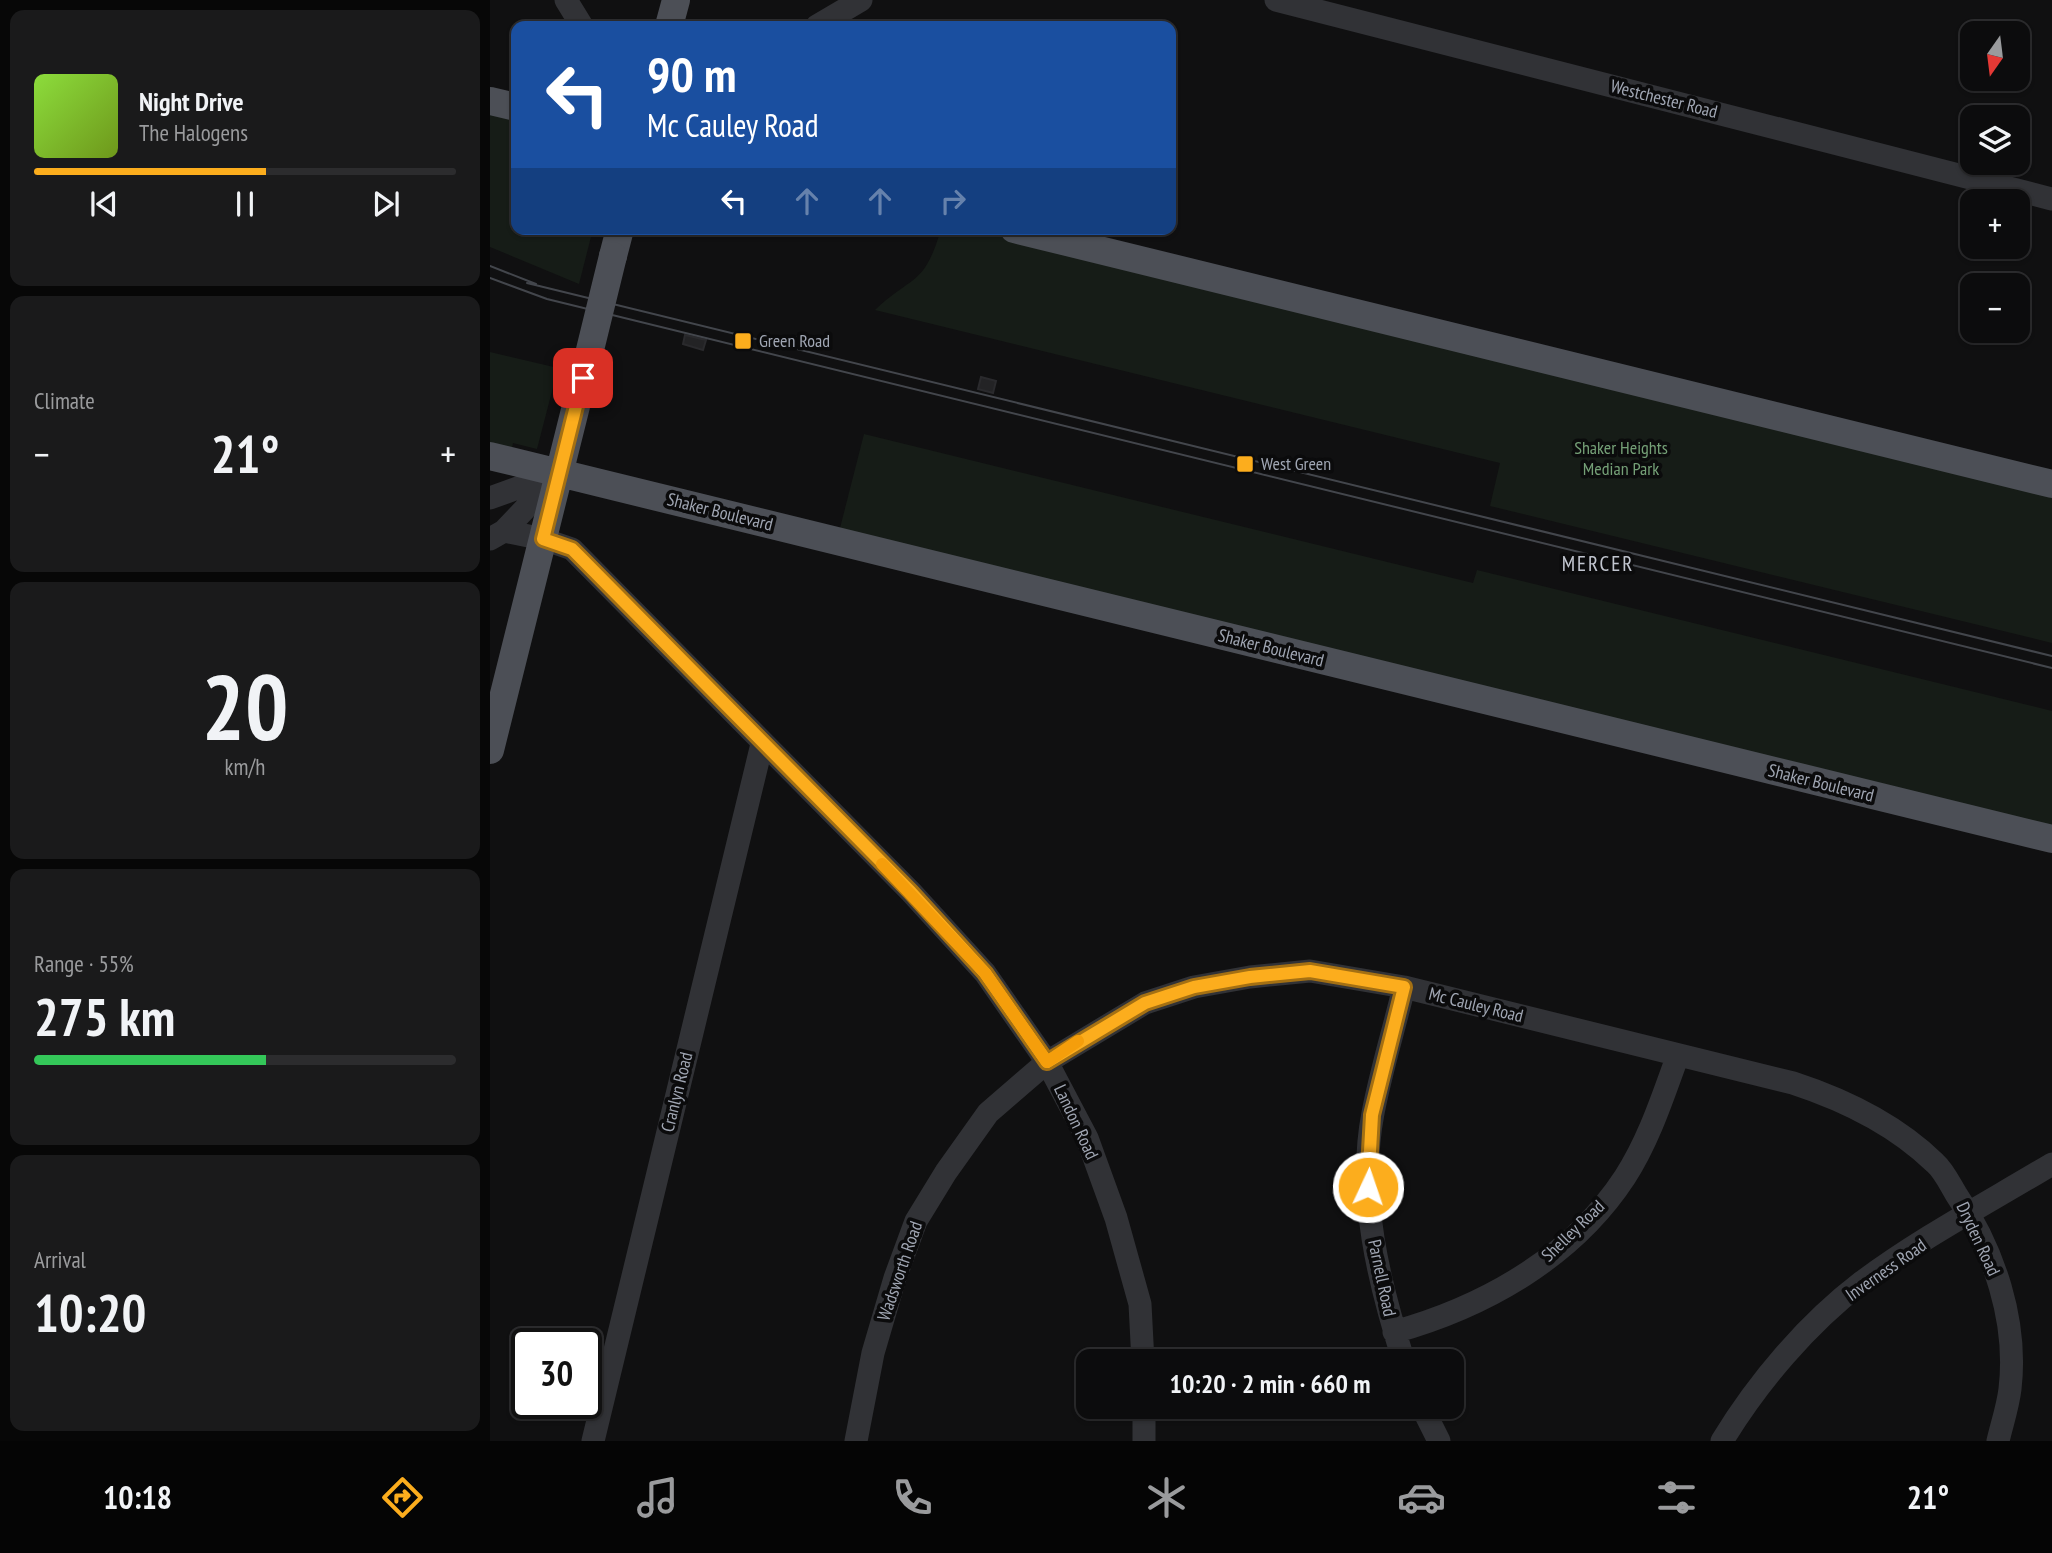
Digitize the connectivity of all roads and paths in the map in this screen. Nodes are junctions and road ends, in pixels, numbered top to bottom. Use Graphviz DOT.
graph roads {
  1 [pos="566,0"];
  2 [pos="676,0"];
  3 [pos="861,0"];
  4 [pos="1276,0"];
  5 [pos="579,21"];
  6 [pos="670,21"];
  7 [pos="825,21"];
  8 [pos="490,101"];
  9 [pos="511,106"];
  10 [pos="2052,199"];
  11 [pos="619,235"];
  12 [pos="1038,235"];
  13 [pos="490,456"];
  14 [pos="559,473"];
  15 [pos="2052,484"];
  16 [pos="490,498"];
  17 [pos="497,535"];
  18 [pos="543,539"];
  19 [pos="762,744"];
  20 [pos="490,750"];
  21 [pos="2052,839"];
  22 [pos="1404,987"];
  23 [pos="1678,1055"];
  24 [pos="1047,1062"];
  25 [pos="1834,1096"];
  26 [pos="2052,1164"];
  27 [pos="1970,1214"];
  28 [pos="1394,1332"];
  29 [pos="1142,1349"];
  30 [pos="1400,1349"];
  31 [pos="1144,1419"];
  32 [pos="1428,1419"];
  33 [pos="593,1441"];
  34 [pos="856,1441"];
  35 [pos="1144,1441"];
  36 [pos="1439,1441"];
  37 [pos="1722,1441"];
  38 [pos="1998,1441"];
  1 -- 5 [label="street"];
  2 -- 6 [label="main road"];
  3 -- 7 [label="street"];
  4 -- 10 [label="street, Westchester Road"];
  8 -- 9 [label="main road"];
  11 -- 14 [label="main road, bridge"];
  12 -- 15 [label="main road"];
  13 -- 14 [label="main road, Shaker Boulevard"];
  14 -- 16 [label="street"];
  14 -- 17 [label="street"];
  14 -- 18 [label="main road"];
  14 -- 21 [label="main road, Shaker Boulevard"];
  17 -- 18 [label="street, Landon Road"];
  18 -- 19 [label="street, Landon Road"];
  18 -- 20 [label="main road"];
  19 -- 24 [label="street, Landon Road"];
  19 -- 33 [label="street, Cranlyn Road"];
  22 -- 23 [label="street, Mc Cauley Road"];
  22 -- 24 [label="street, Mc Cauley Road"];
  22 -- 28 [label="street, Parnell Road"];
  23 -- 25 [label="street, Mc Cauley Road"];
  23 -- 28 [label="street, Shelley Road"];
  24 -- 29 [label="street, Landon Road"];
  24 -- 34 [label="street, Wadsworth Road"];
  25 -- 27 [label="street, Dryden Road"];
  26 -- 27 [label="street, Inverness Road"];
  27 -- 37 [label="street, Inverness Road"];
  27 -- 38 [label="street, Dryden Road"];
  28 -- 30 [label="street, Parnell Road"];
  31 -- 35 [label="street"];
  32 -- 36 [label="street"];
}
